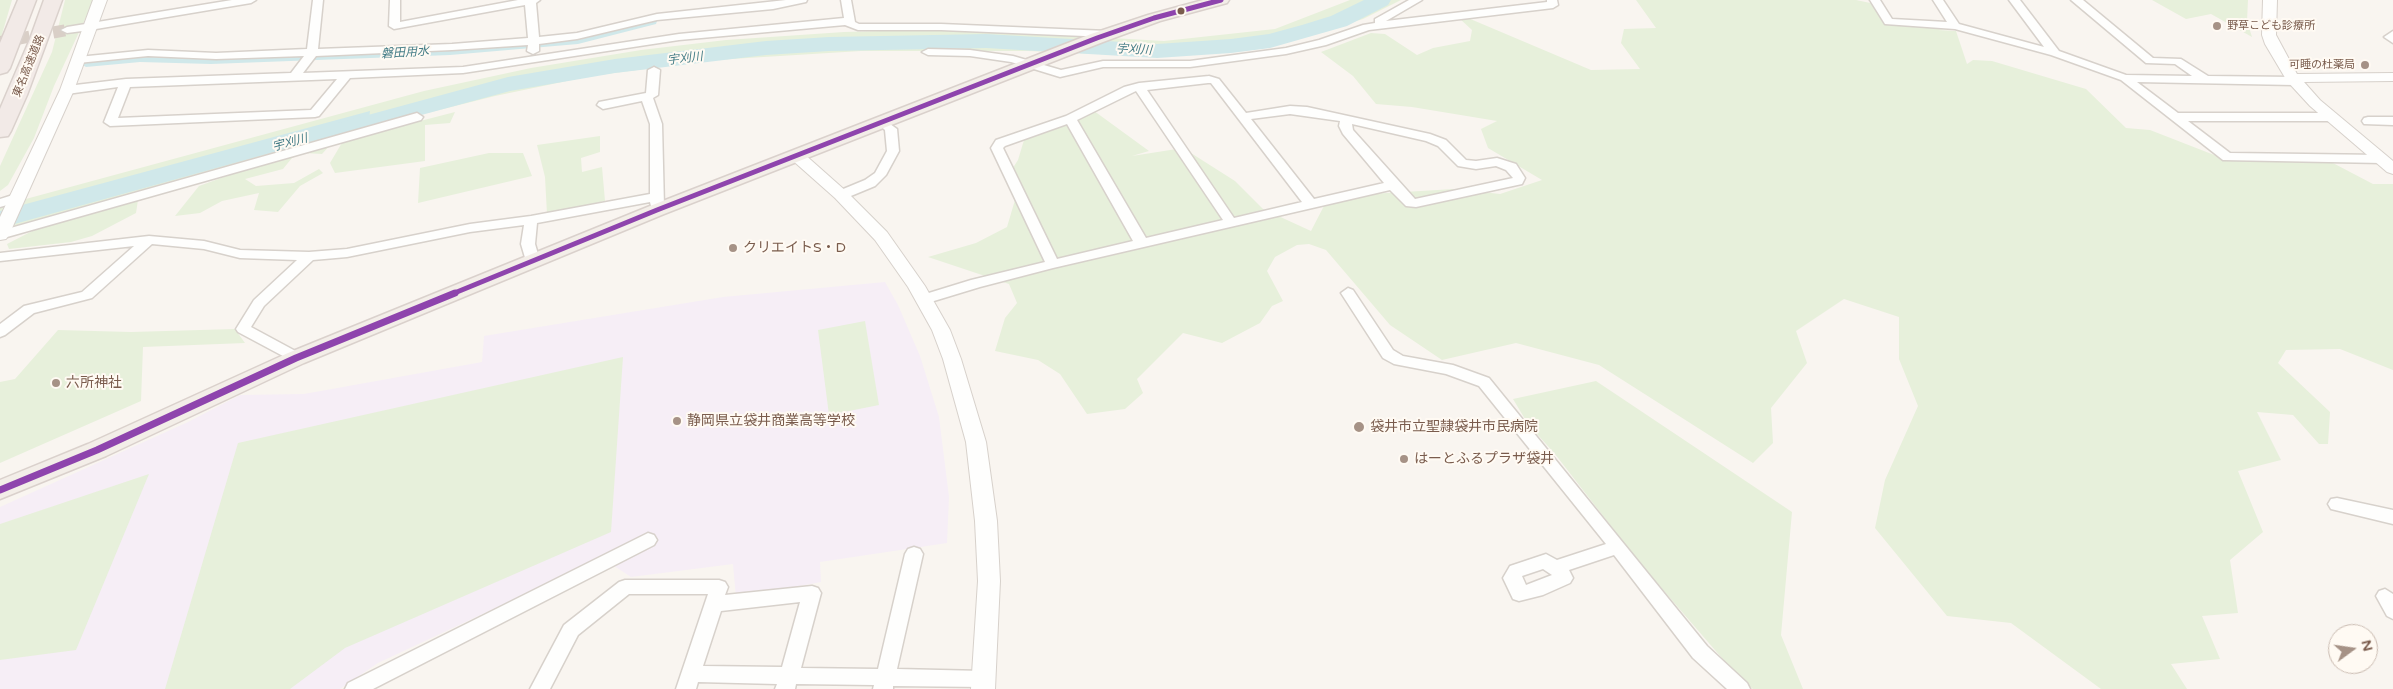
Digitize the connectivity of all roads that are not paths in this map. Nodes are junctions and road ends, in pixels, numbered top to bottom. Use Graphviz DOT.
graph roads {
  1 [pos="27,0"];
  2 [pos="53,0"];
  3 [pos="100,0"];
  4 [pos="251,0"];
  5 [pos="318,0"];
  6 [pos="395,0"];
  7 [pos="532,0"];
  8 [pos="708,0"];
  9 [pos="802,0"];
  10 [pos="846,0"];
  11 [pos="1221,0"];
  12 [pos="1417,0"];
  13 [pos="1552,0"];
  14 [pos="1875,0"];
  15 [pos="1938,0"];
  16 [pos="2014,0"];
  17 [pos="2076,0"];
  18 [pos="2270,0"];
  19 [pos="698,12"];
  20 [pos="850,22"];
  21 [pos="1955,26"];
  22 [pos="91,27"];
  23 [pos="1367,27"];
  24 [pos="68,30"];
  25 [pos="2393,34"];
  26 [pos="1102,36"];
  27 [pos="2393,40"];
  28 [pos="534,41"];
  29 [pos="928,52"];
  30 [pos="2055,52"];
  31 [pos="312,53"];
  32 [pos="533,59"];
  33 [pos="78,60"];
  34 [pos="1040,61"];
  35 [pos="0,68"];
  36 [pos="654,70"];
  37 [pos="346,75"];
  38 [pos="294,77"];
  39 [pos="2393,77"];
  40 [pos="2126,78"];
  41 [pos="2293,79"];
  42 [pos="2206,80"];
  43 [pos="126,83"];
  44 [pos="1140,87"];
  45 [pos="67,90"];
  46 [pos="646,96"];
  47 [pos="603,105"];
  48 [pos="417,117"];
  49 [pos="1243,117"];
  50 [pos="2176,117"];
  51 [pos="2331,117"];
  52 [pos="1070,119"];
  53 [pos="1347,119"];
  54 [pos="2368,121"];
  55 [pos="2393,121"];
  56 [pos="883,123"];
  57 [pos="0,131"];
  58 [pos="796,156"];
  59 [pos="2387,164"];
  60 [pos="1393,186"];
  61 [pos="840,195"];
  62 [pos="10,201"];
  63 [pos="656,204"];
  64 [pos="1311,205"];
  65 [pos="531,220"];
  66 [pos="1231,223"];
  67 [pos="0,233"];
  68 [pos="149,240"];
  69 [pos="1142,244"];
  70 [pos="309,256"];
  71 [pos="0,257"];
  72 [pos="533,261"];
  73 [pos="1053,264"];
  74 [pos="1348,293"];
  75 [pos="924,299"];
  76 [pos="0,332"];
  77 [pos="296,358"];
  78 [pos="0,490"];
  79 [pos="2337,504"];
  80 [pos="2393,517"];
  81 [pos="648,540"];
  82 [pos="1618,547"];
  83 [pos="914,554"];
  84 [pos="1520,594"];
  85 [pos="713,604"];
  86 [pos="689,682"];
  87 [pos="787,682"];
  88 [pos="885,683"];
  89 [pos="984,684"];
  90 [pos="355,689"];
  91 [pos="540,689"];
  92 [pos="1740,689"];
  1 -- 35 [label="highway, 東名高速道路"];
  2 -- 57 [label="highway, 東名高速道路"];
  3 -- 22 [label="street"];
  4 -- 22 [label="street"];
  5 -- 31 [label="street"];
  6 -- 7 [label="street"];
  7 -- 28 [label="street"];
  8 -- 19 [label="street"];
  9 -- 19 [label="street"];
  10 -- 20 [label="street"];
  11 -- 26 [label="main road"];
  12 -- 23 [label="street"];
  13 -- 23 [label="street"];
  14 -- 21 [label="street"];
  15 -- 21 [label="street"];
  16 -- 30 [label="street"];
  17 -- 42 [label="street"];
  18 -- 41 [label="street"];
  19 -- 28 [label="street"];
  20 -- 26 [label="street"];
  20 -- 32 [label="street"];
  21 -- 30 [label="street"];
  22 -- 24 [label="street"];
  22 -- 33 [label="street"];
  23 -- 34 [label="street"];
  25 -- 27 [label="street"];
  26 -- 34 [label="main road"];
  28 -- 31 [label="street"];
  28 -- 32 [label="street"];
  29 -- 34 [label="street"];
  30 -- 40 [label="street"];
  31 -- 33 [label="street"];
  31 -- 38 [label="street"];
  32 -- 37 [label="street"];
  33 -- 45 [label="street"];
  34 -- 56 [label="main road"];
  36 -- 46 [label="street"];
  37 -- 38 [label="street"];
  37 -- 43 [label="street"];
  38 -- 43 [label="street"];
  39 -- 41 [label="street"];
  40 -- 42 [label="street"];
  40 -- 50 [label="street"];
  41 -- 42 [label="street"];
  41 -- 51 [label="street"];
  43 -- 45 [label="street"];
  44 -- 49 [label="street"];
  44 -- 52 [label="street"];
  44 -- 66 [label="street"];
  45 -- 62 [label="street"];
  46 -- 47 [label="street"];
  46 -- 63 [label="street"];
  48 -- 67 [label="street"];
  49 -- 53 [label="street"];
  49 -- 64 [label="street"];
  50 -- 51 [label="street"];
  50 -- 59 [label="street"];
  51 -- 59 [label="street"];
  52 -- 69 [label="street"];
  52 -- 73 [label="street"];
  53 -- 60 [label="street"];
  53 -- 60 [label="street"];
  54 -- 55 [label="street"];
  56 -- 58 [label="main road"];
  56 -- 61 [label="street"];
  58 -- 61 [label="street"];
  58 -- 63 [label="main road"];
  60 -- 64 [label="street"];
  61 -- 75 [label="street"];
  62 -- 67 [label="street"];
  63 -- 65 [label="street"];
  63 -- 72 [label="main road"];
  64 -- 66 [label="street"];
  65 -- 70 [label="street"];
  65 -- 72 [label="street"];
  66 -- 69 [label="street"];
  68 -- 70 [label="street"];
  68 -- 71 [label="street"];
  68 -- 76 [label="street"];
  69 -- 73 [label="street"];
  70 -- 77 [label="street"];
  72 -- 77 [label="main road"];
  73 -- 75 [label="street"];
  74 -- 82 [label="street"];
  75 -- 89 [label="street"];
  77 -- 78 [label="main road"];
  79 -- 80 [label="street"];
  81 -- 90 [label="street"];
  82 -- 84 [label="street"];
  82 -- 92 [label="street"];
  83 -- 88 [label="street"];
  85 -- 86 [label="street"];
  85 -- 87 [label="street"];
  85 -- 91 [label="street"];
  86 -- 87 [label="street"];
  87 -- 88 [label="street"];
  88 -- 89 [label="street"];
}
